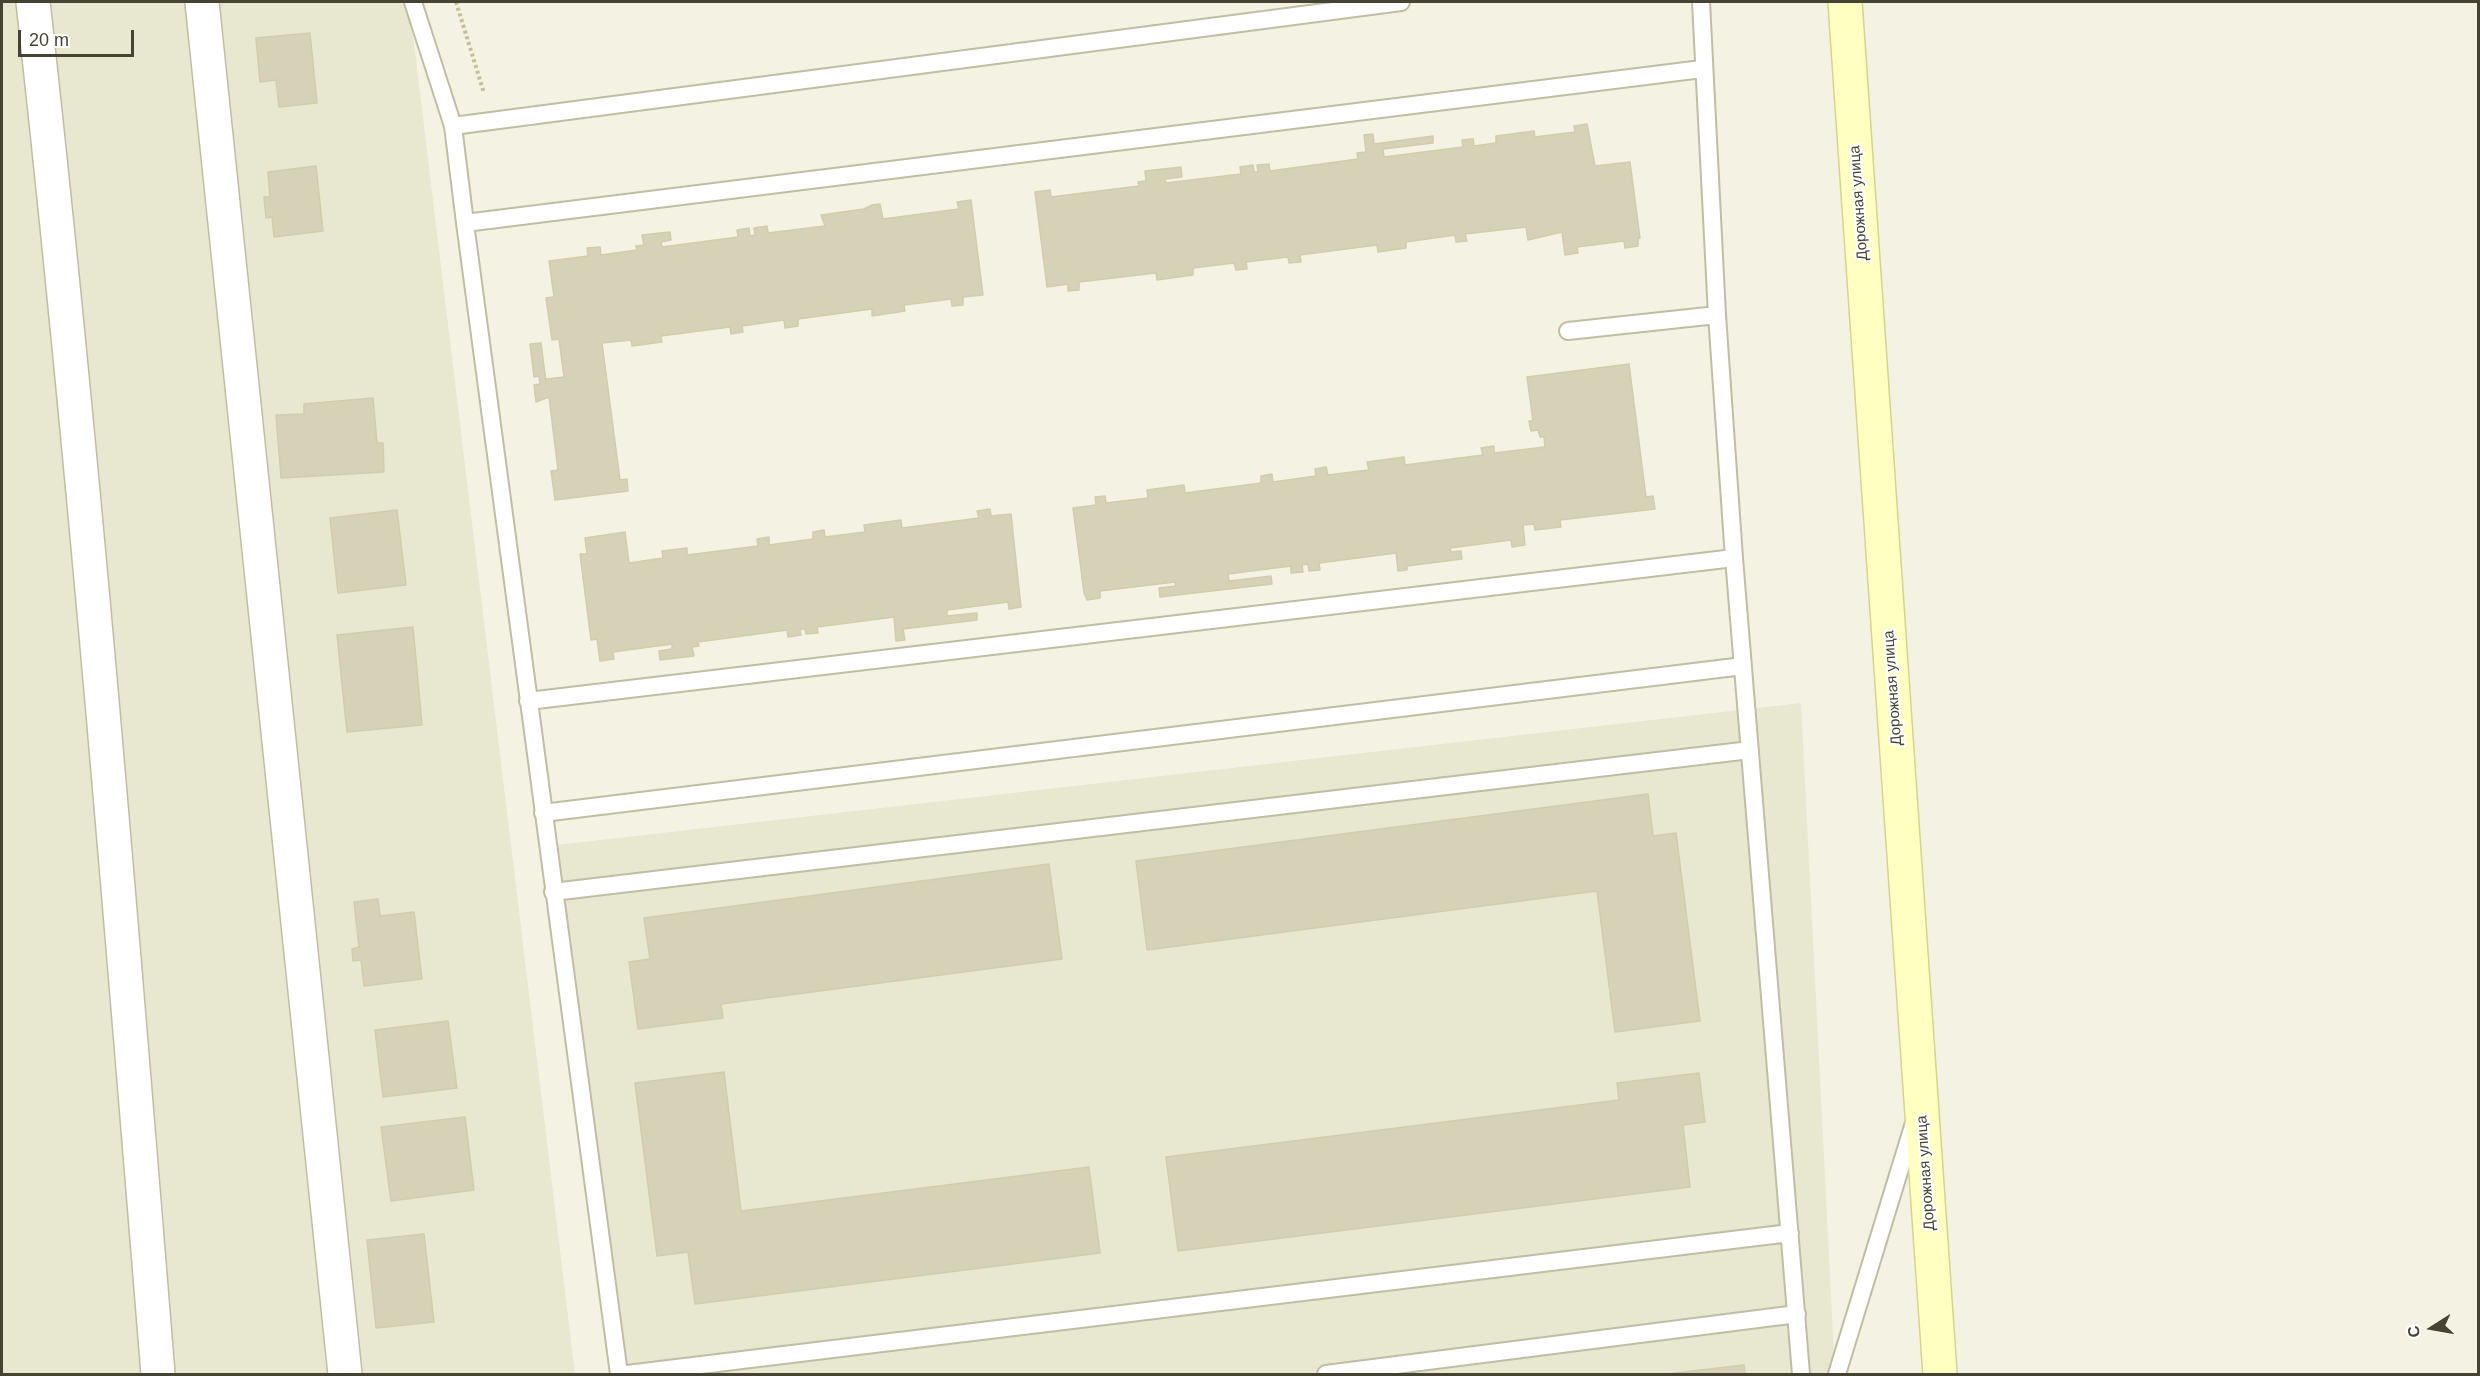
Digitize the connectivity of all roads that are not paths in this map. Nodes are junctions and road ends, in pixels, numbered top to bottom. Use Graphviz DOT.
graph roads {
  1 [pos="33,2"];
  2 [pos="202,2"];
  3 [pos="413,2"];
  4 [pos="1401,2"];
  5 [pos="1701,2"];
  6 [pos="1845,2"];
  7 [pos="1702,69"];
  8 [pos="453,126"];
  9 [pos="465,223"];
  10 [pos="1717,315"];
  11 [pos="1568,331"];
  12 [pos="1734,558"];
  13 [pos="1743,666"];
  14 [pos="528,701"];
  15 [pos="1750,750"];
  16 [pos="543,813"];
  17 [pos="553,892"];
  18 [pos="1921,1099"];
  19 [pos="1790,1233"];
  20 [pos="1797,1314"];
  21 [pos="158,1374"];
  22 [pos="345,1374"];
  23 [pos="619,1374"];
  24 [pos="627,1374"];
  25 [pos="1326,1374"];
  26 [pos="1801,1374"];
  27 [pos="1837,1374"];
  28 [pos="1940,1374"];
  1 -- 21 [label="street"];
  2 -- 22 [label="street"];
  3 -- 8 [label="lane"];
  4 -- 8 [label="lane"];
  5 -- 7 [label="lane"];
  6 -- 18 [label="main road, Дорожная улица"];
  7 -- 9 [label="lane"];
  7 -- 10 [label="lane"];
  8 -- 9 [label="lane"];
  9 -- 14 [label="lane"];
  10 -- 11 [label="lane"];
  10 -- 12 [label="lane"];
  12 -- 13 [label="lane"];
  12 -- 14 [label="lane"];
  13 -- 15 [label="lane"];
  13 -- 16 [label="lane"];
  14 -- 16 [label="lane"];
  15 -- 17 [label="lane"];
  15 -- 19 [label="lane"];
  16 -- 17 [label="lane"];
  17 -- 23 [label="lane"];
  18 -- 27 [label="lane"];
  18 -- 28 [label="main road, Дорожная улица"];
  19 -- 20 [label="lane"];
  19 -- 24 [label="lane"];
  20 -- 25 [label="lane"];
  20 -- 26 [label="lane"];
}
